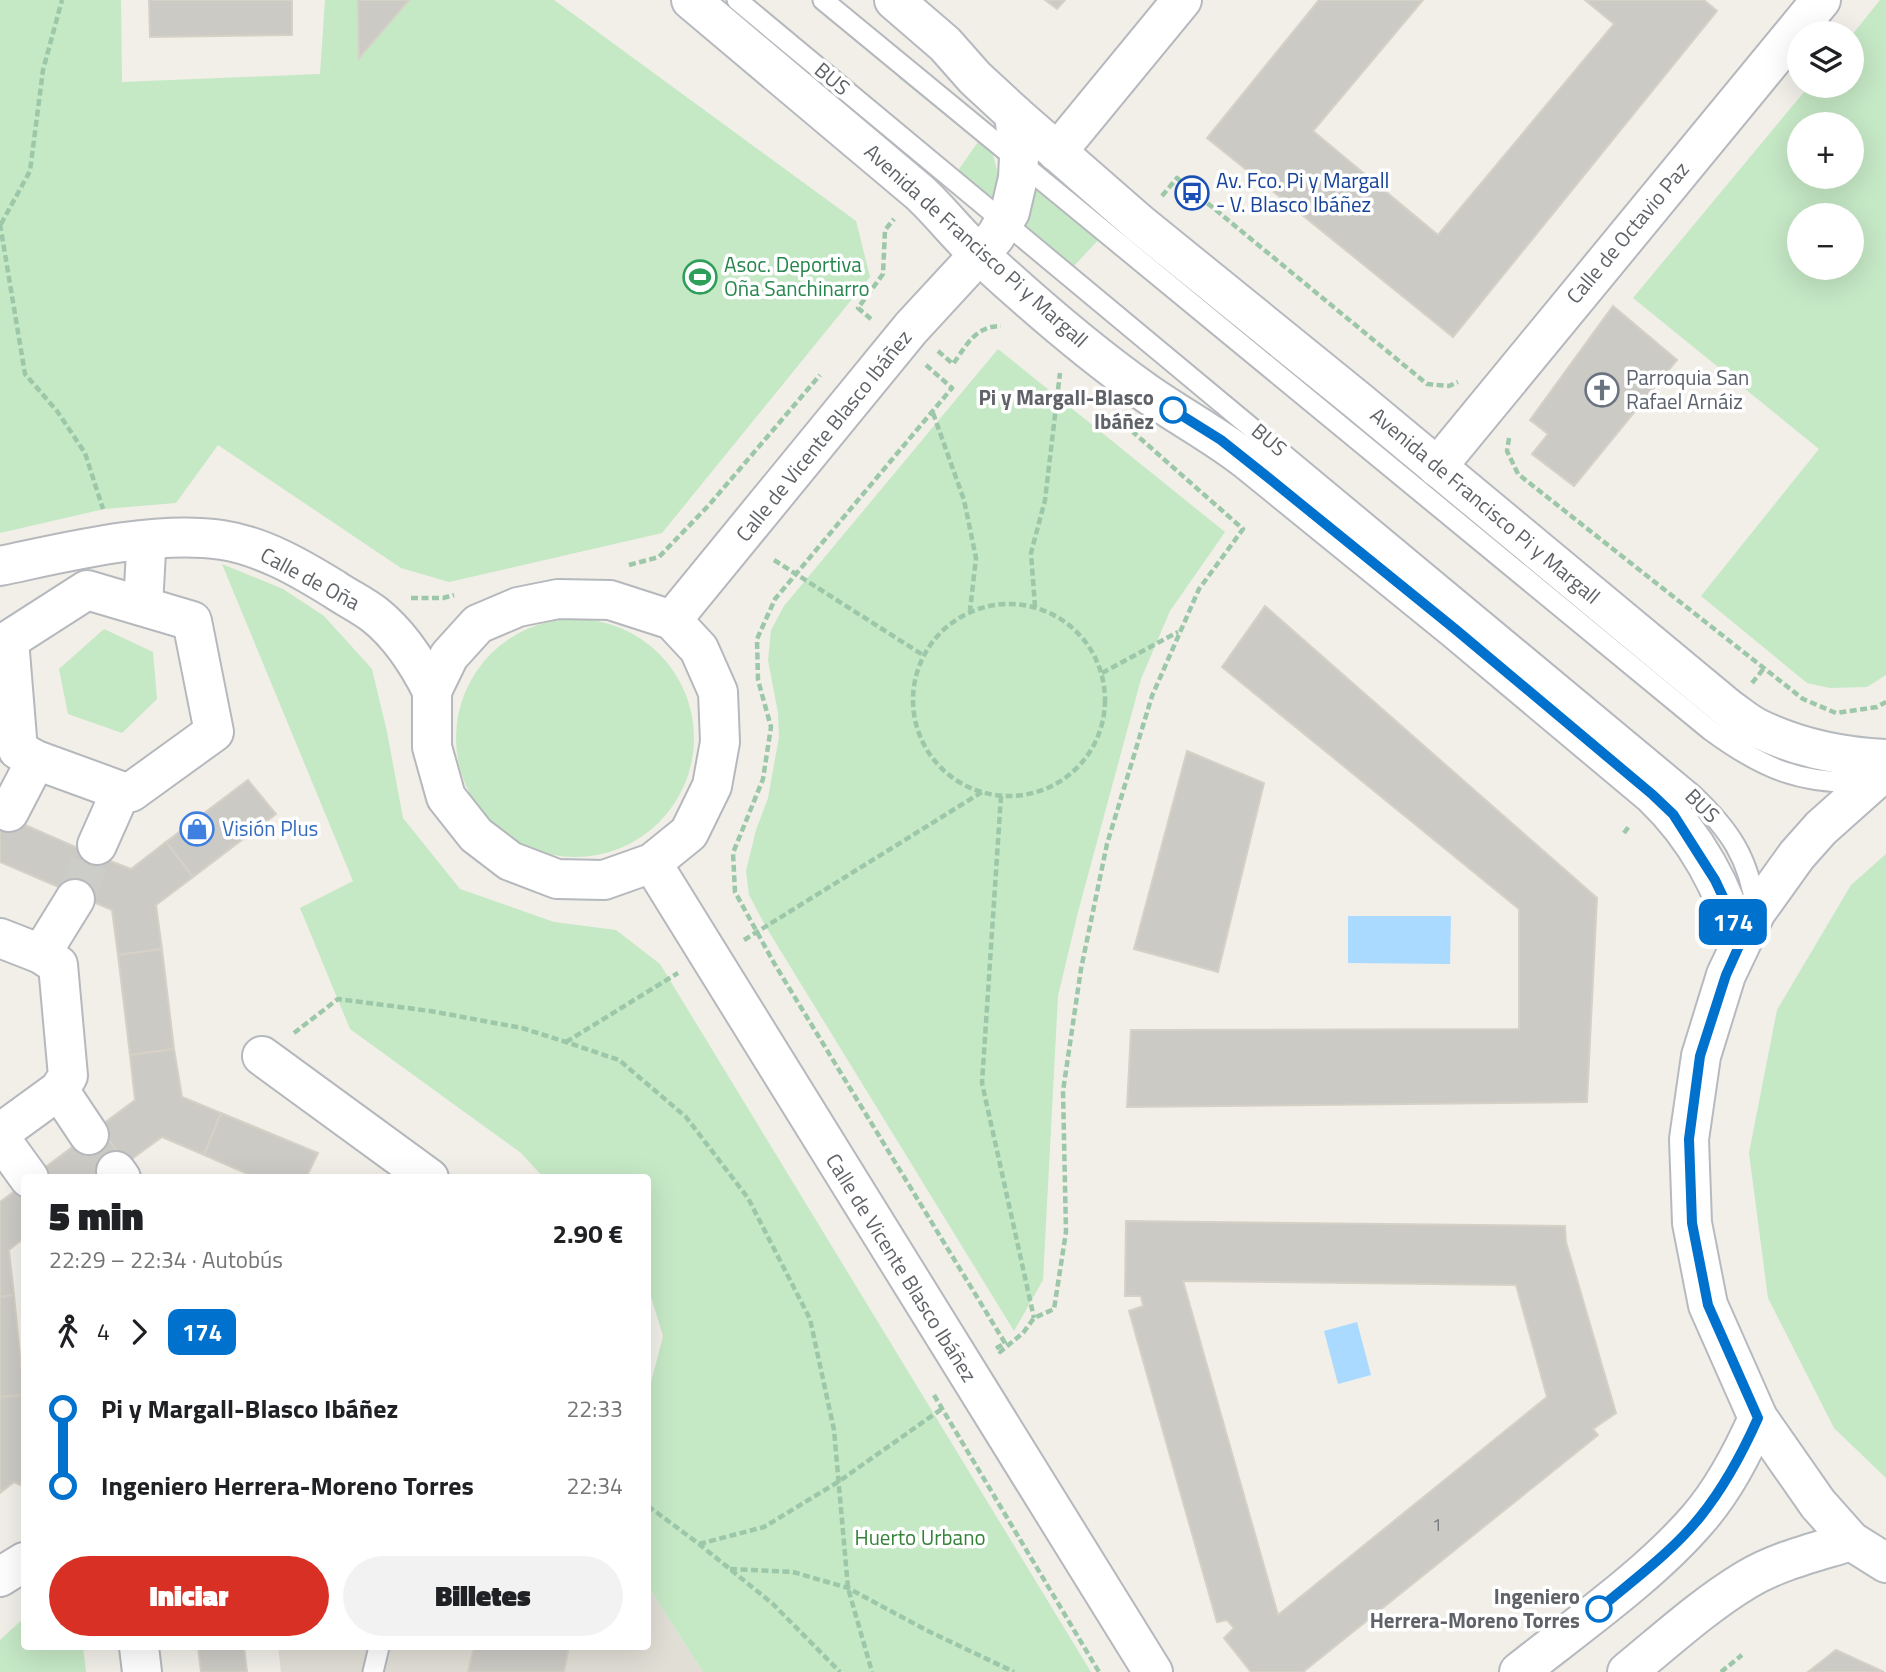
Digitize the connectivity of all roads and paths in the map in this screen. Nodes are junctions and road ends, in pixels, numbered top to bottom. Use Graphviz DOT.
graph roads {
  1 [pos="62,0"];
  2 [pos="691,0"];
  3 [pos="737,0"];
  4 [pos="823,0"];
  5 [pos="894,0"];
  6 [pos="1182,0"];
  7 [pos="1821,0"];
  8 [pos="1014,114"];
  9 [pos="1057,152"];
  10 [pos="1018,161"];
  11 [pos="899,213"];
  12 [pos="1004,222"];
  13 [pos="0,224"];
  14 [pos="979,255"];
  15 [pos="875,311"];
  16 [pos="869,318"];
  17 [pos="877,324"];
  18 [pos="1385,350"];
  19 [pos="922,362"];
  20 [pos="825,370"];
  21 [pos="1070,377"];
  22 [pos="1469,378"];
  23 [pos="932,412"];
  24 [pos="1131,431"];
  25 [pos="1510,431"];
  26 [pos="1437,467"];
  27 [pos="105,514"];
  28 [pos="149,540"];
  29 [pos="774,560"];
  30 [pos="13,563"];
  31 [pos="620,568"];
  32 [pos="795,576"];
  33 [pos="465,591"];
  34 [pos="407,598"];
  35 [pos="143,606"];
  36 [pos="1035,607"];
  37 [pos="60,608"];
  38 [pos="970,611"];
  39 [pos="672,620"];
  40 [pos="1180,631"];
  41 [pos="923,655"];
  42 [pos="1102,673"];
  43 [pos="432,691"];
  44 [pos="1886,702"];
  45 [pos="36,760"];
  46 [pos="1882,770"];
  47 [pos="121,791"];
  48 [pos="982,792"];
  49 [pos="1002,796"];
  50 [pos="9,812"];
  51 [pos="97,845"];
  52 [pos="652,863"];
  53 [pos="75,899"];
  54 [pos="1756,912"];
  55 [pos="757,932"];
  56 [pos="0,938"];
  57 [pos="736,943"];
  58 [pos="1739,946"];
  59 [pos="41,954"];
  60 [pos="681,972"];
  61 [pos="566,1042"];
  62 [pos="262,1056"];
  63 [pos="59,1090"];
  64 [pos="0,1135"];
  65 [pos="89,1135"];
  66 [pos="26,1174"];
  67 [pos="419,1174"];
  68 [pos="1034,1318"];
  69 [pos="992,1340"];
  70 [pos="997,1348"];
  71 [pos="991,1352"];
  72 [pos="929,1387"];
  73 [pos="949,1403"];
  74 [pos="942,1409"];
  75 [pos="1758,1418"];
  76 [pos="838,1482"];
  77 [pos="651,1508"];
  78 [pos="1851,1541"];
  79 [pos="699,1544"];
  80 [pos="1886,1563"];
  81 [pos="730,1569"];
  82 [pos="848,1588"];
  83 [pos="139,1650"];
  84 [pos="378,1650"];
  85 [pos="1742,1655"];
  86 [pos="142,1672"];
  87 [pos="373,1672"];
  88 [pos="840,1672"];
  89 [pos="872,1672"];
  90 [pos="1014,1672"];
  91 [pos="1099,1672"];
  92 [pos="1153,1672"];
  93 [pos="1519,1672"];
  94 [pos="1627,1672"];
  95 [pos="1721,1672"];
  1 -- 13 [label="path"];
  2 -- 14 [label="street, Avenida de Francisco Pi y Margall"];
  3 -- 12 [label="lane, BUS"];
  4 -- 10 [label="lane"];
  5 -- 8 [label="street, Avenida de Francisco Pi y Margall"];
  6 -- 9 [label="street"];
  7 -- 26 [label="street, Calle de Octavio Paz"];
  8 -- 9 [label="street, Avenida de Francisco Pi y Margall"];
  8 -- 10 [label="street, Calle de Vicente Blasco Ibáñez"];
  9 -- 26 [label="street, Avenida de Francisco Pi y Margall"];
  10 -- 12 [label="street, Calle de Vicente Blasco Ibáñez"];
  10 -- 46 [label="lane"];
  11 -- 16 [label="path"];
  12 -- 14 [label="street, Calle de Vicente Blasco Ibáñez"];
  12 -- 54 [label="lane, BUS"];
  13 -- 27 [label="path"];
  14 -- 39 [label="street, Calle de Vicente Blasco Ibáñez"];
  14 -- 58 [label="street, Avenida de Francisco Pi y Margall"];
  15 -- 16 [label="path"];
  16 -- 17 [label="path"];
  18 -- 22 [label="path"];
  19 -- 23 [label="path"];
  20 -- 31 [label="path"];
  21 -- 36 [label="path"];
  23 -- 32 [label="path"];
  23 -- 38 [label="path"];
  24 -- 40 [label="path"];
  25 -- 44 [label="path"];
  26 -- 46 [label="street, Avenida de Francisco Pi y Margall"];
  28 -- 30 [label="street, Calle de Oña"];
  28 -- 35 [label="street"];
  28 -- 43 [label="street, Calle de Oña"];
  29 -- 32 [label="path"];
  30 -- 37 [label="street, Calle de Oña"];
  32 -- 41 [label="path"];
  32 -- 55 [label="path"];
  33 -- 34 [label="path"];
  35 -- 37 [label="street"];
  35 -- 47 [label="street"];
  36 -- 38 [label="path"];
  36 -- 42 [label="path"];
  37 -- 45 [label="street"];
  38 -- 41 [label="path"];
  39 -- 43 [label="street"];
  39 -- 52 [label="street"];
  40 -- 42 [label="path"];
  40 -- 68 [label="path"];
  41 -- 48 [label="path"];
  42 -- 49 [label="path"];
  43 -- 52 [label="street"];
  45 -- 47 [label="street"];
  45 -- 50 [label="street"];
  46 -- 54 [label="street"];
  47 -- 51 [label="street"];
  48 -- 49 [label="path"];
  48 -- 55 [label="path"];
  49 -- 68 [label="path"];
  52 -- 92 [label="street, Calle de Vicente Blasco Ibáñez"];
  53 -- 59 [label="street"];
  54 -- 58 [label="street"];
  55 -- 57 [label="path"];
  55 -- 70 [label="path"];
  56 -- 59 [label="street"];
  58 -- 75 [label="street"];
  59 -- 63 [label="street"];
  60 -- 61 [label="path"];
  61 -- 62 [label="path"];
  61 -- 76 [label="path"];
  62 -- 67 [label="street"];
  63 -- 64 [label="street"];
  63 -- 65 [label="street"];
  64 -- 66 [label="street"];
  68 -- 70 [label="path"];
  69 -- 70 [label="path"];
  70 -- 71 [label="path"];
  72 -- 74 [label="path"];
  73 -- 74 [label="path"];
  74 -- 76 [label="path"];
  74 -- 91 [label="path"];
  75 -- 78 [label="street"];
  75 -- 93 [label="street"];
  76 -- 79 [label="path"];
  76 -- 82 [label="path"];
  77 -- 79 [label="path"];
  78 -- 80 [label="street"];
  78 -- 94 [label="street"];
  79 -- 81 [label="path"];
  81 -- 82 [label="path"];
  81 -- 88 [label="path"];
  82 -- 89 [label="path"];
  82 -- 90 [label="path"];
  83 -- 86 [label="street"];
  84 -- 87 [label="lane"];
  85 -- 95 [label="path"];
}
